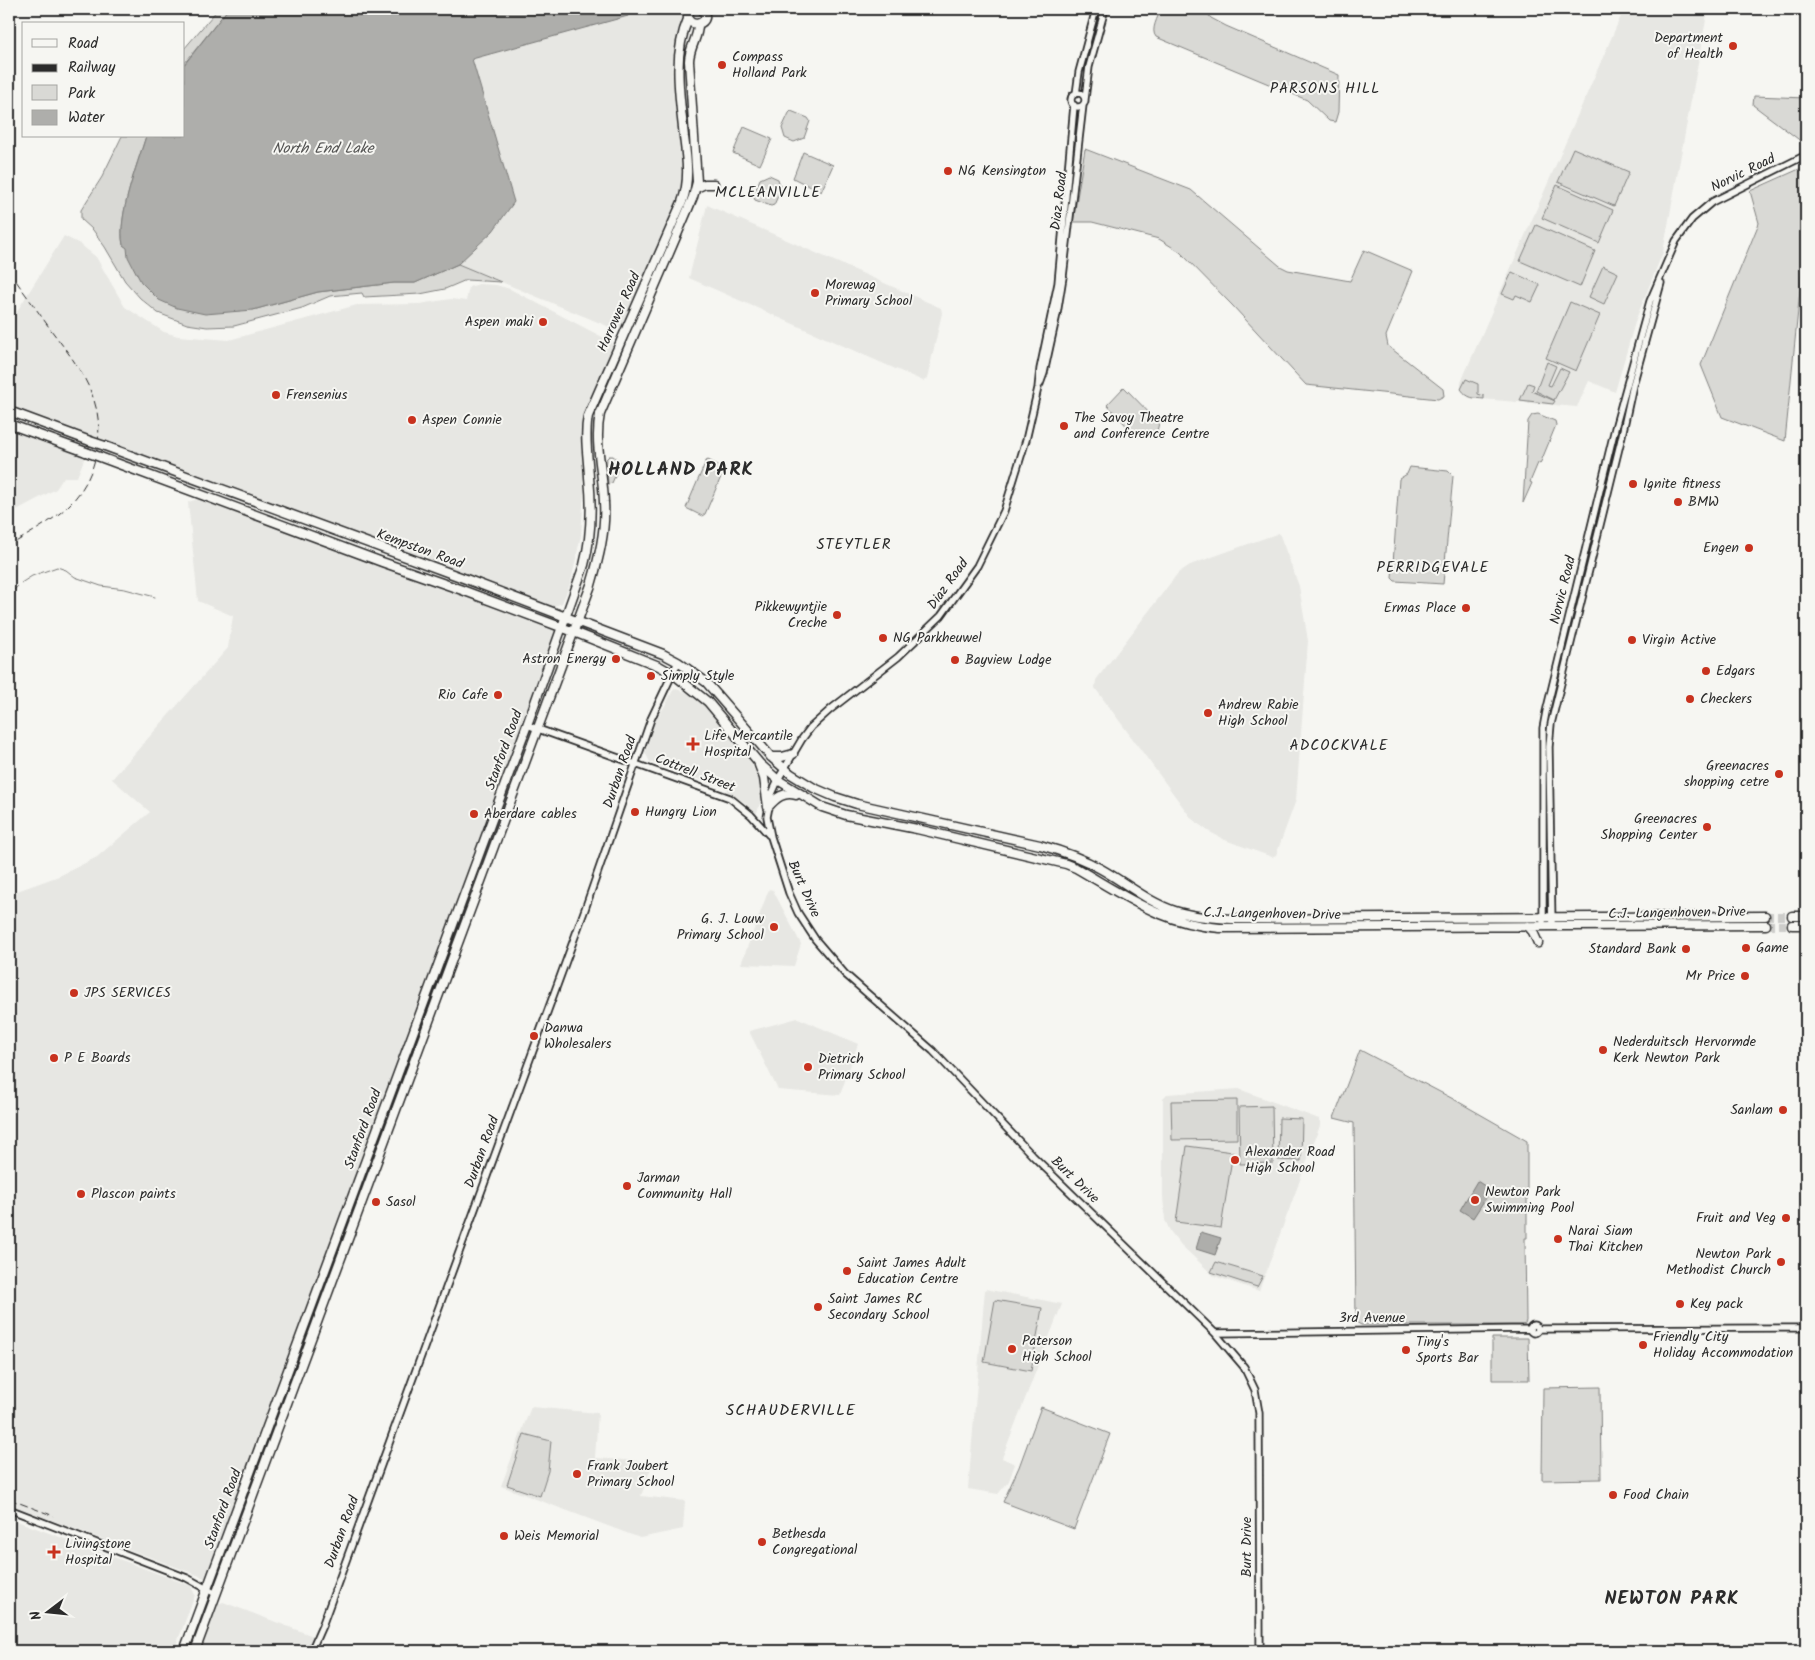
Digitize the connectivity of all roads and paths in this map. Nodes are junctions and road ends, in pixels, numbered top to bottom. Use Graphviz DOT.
graph roads {
  1 [pos="1096,9"];
  2 [pos="1105,9"];
  3 [pos="705,10"];
  4 [pos="689,12"];
  5 [pos="698,24"];
  6 [pos="1076,94"];
  7 [pos="1084,102"];
  8 [pos="1071,105"];
  9 [pos="1806,156"];
  10 [pos="714,184"];
  11 [pos="696,188"];
  12 [pos="1664,269"];
  13 [pos="649,275"];
  14 [pos="658,279"];
  15 [pos="1038,388"];
  16 [pos="9,411"];
  17 [pos="9,424"];
  18 [pos="591,585"];
  19 [pos="566,616"];
  20 [pos="578,621"];
  21 [pos="590,625"];
  22 [pos="562,628"];
  23 [pos="574,632"];
  24 [pos="678,662"];
  25 [pos="673,674"];
  26 [pos="527,725"];
  27 [pos="537,729"];
  28 [pos="752,754"];
  29 [pos="793,754"];
  30 [pos="771,757"];
  31 [pos="636,764"];
  32 [pos="784,769"];
  33 [pos="778,780"];
  34 [pos="815,804"];
  35 [pos="768,807"];
  36 [pos="771,837"];
  37 [pos="1765,916"];
  38 [pos="1792,916"];
  39 [pos="1806,916"];
  40 [pos="1543,917"];
  41 [pos="1551,917"];
  42 [pos="1766,925"];
  43 [pos="1792,925"];
  44 [pos="1806,925"];
  45 [pos="1528,926"];
  46 [pos="1543,926"];
  47 [pos="1552,926"];
  48 [pos="1538,943"];
  49 [pos="1806,1330"];
  50 [pos="1215,1333"];
  51 [pos="9,1509"];
  52 [pos="207,1588"];
  53 [pos="216,1594"];
  54 [pos="184,1651"];
  55 [pos="195,1651"];
  56 [pos="310,1651"];
  57 [pos="1260,1651"];
  1 -- 6 [label="street"];
  2 -- 7 [label="street, Diaz Road"];
  3 -- 5 [label="main road, Harrower Road"];
  4 -- 5 [label="main road"];
  4 -- 13 [label="main road, Harrower Road"];
  5 -- 11 [label="main road, Harrower Road"];
  6 -- 7 [label="street"];
  6 -- 8 [label="street"];
  7 -- 8 [label="street"];
  7 -- 15 [label="street, Diaz Road"];
  8 -- 15 [label="street, Diaz Road"];
  9 -- 12 [label="street, Norvic Road"];
  10 -- 11 [label="main road"];
  11 -- 14 [label="main road, Harrower Road"];
  12 -- 40 [label="street, Norvic Road"];
  12 -- 41 [label="street, Norvic Road"];
  13 -- 14 [label="main road"];
  13 -- 19 [label="main road, Harrower Road"];
  14 -- 18 [label="main road, Harrower Road"];
  15 -- 29 [label="street, Diaz Road"];
  16 -- 19 [label="main road, Kempston Road, bridge"];
  17 -- 22 [label="main road, Kempston Road, bridge"];
  18 -- 20 [label="main road, Harrower Road"];
  18 -- 21 [label="main road"];
  19 -- 20 [label="main road, Kempston Road"];
  19 -- 22 [label="main road, Stanford Road"];
  20 -- 21 [label="main road, Kempston Road"];
  20 -- 23 [label="main road, Stanford Road"];
  21 -- 24 [label="main road, Kempston Road"];
  22 -- 23 [label="main road, Kempston Road"];
  22 -- 26 [label="main road, Stanford Road"];
  23 -- 25 [label="main road, Kempston Road"];
  23 -- 27 [label="main road, Stanford Road"];
  24 -- 25 [label="street, Durban Road"];
  24 -- 30 [label="main road, Kempston Road"];
  25 -- 28 [label="main road, Kempston Road"];
  25 -- 31 [label="street, Durban Road"];
  26 -- 27 [label="street, Cottrell Street"];
  26 -- 52 [label="main road, Stanford Road"];
  27 -- 31 [label="street, Cottrell Street"];
  27 -- 53 [label="main road, Stanford Road"];
  28 -- 33 [label="main road, Kempston Road"];
  28 -- 35 [label="main road"];
  29 -- 30 [label="main road"];
  29 -- 32 [label="street, Diaz Road"];
  30 -- 32 [label="main road, Kempston Road"];
  31 -- 36 [label="street, Cottrell Street"];
  31 -- 56 [label="street, Durban Road"];
  32 -- 33 [label="street, Burt Drive"];
  32 -- 40 [label="main road, C.J. Langenhoven Drive"];
  33 -- 34 [label="main road, C.J. Langenhoven Drive"];
  33 -- 35 [label="street, Burt Drive"];
  34 -- 35 [label="main road"];
  34 -- 45 [label="main road, C.J. Langenhoven Drive"];
  35 -- 36 [label="street, Burt Drive"];
  36 -- 50 [label="street, Burt Drive"];
  37 -- 41 [label="main road, C.J. Langenhoven Drive"];
  38 -- 39 [label="main road"];
  40 -- 41 [label="main road, C.J. Langenhoven Drive"];
  40 -- 46 [label="street, Norvic Road"];
  41 -- 47 [label="street, Norvic Road"];
  42 -- 47 [label="main road, C.J. Langenhoven Drive"];
  43 -- 44 [label="main road"];
  45 -- 46 [label="main road, C.J. Langenhoven Drive"];
  45 -- 48 [label="main road"];
  46 -- 47 [label="main road, C.J. Langenhoven Drive"];
  49 -- 50 [label="street, 3rd Avenue"];
  50 -- 57 [label="street, Burt Drive"];
  51 -- 52 [label="street"];
  52 -- 53 [label="street"];
  52 -- 54 [label="main road, Stanford Road"];
  53 -- 55 [label="main road, Stanford Road"];
}
